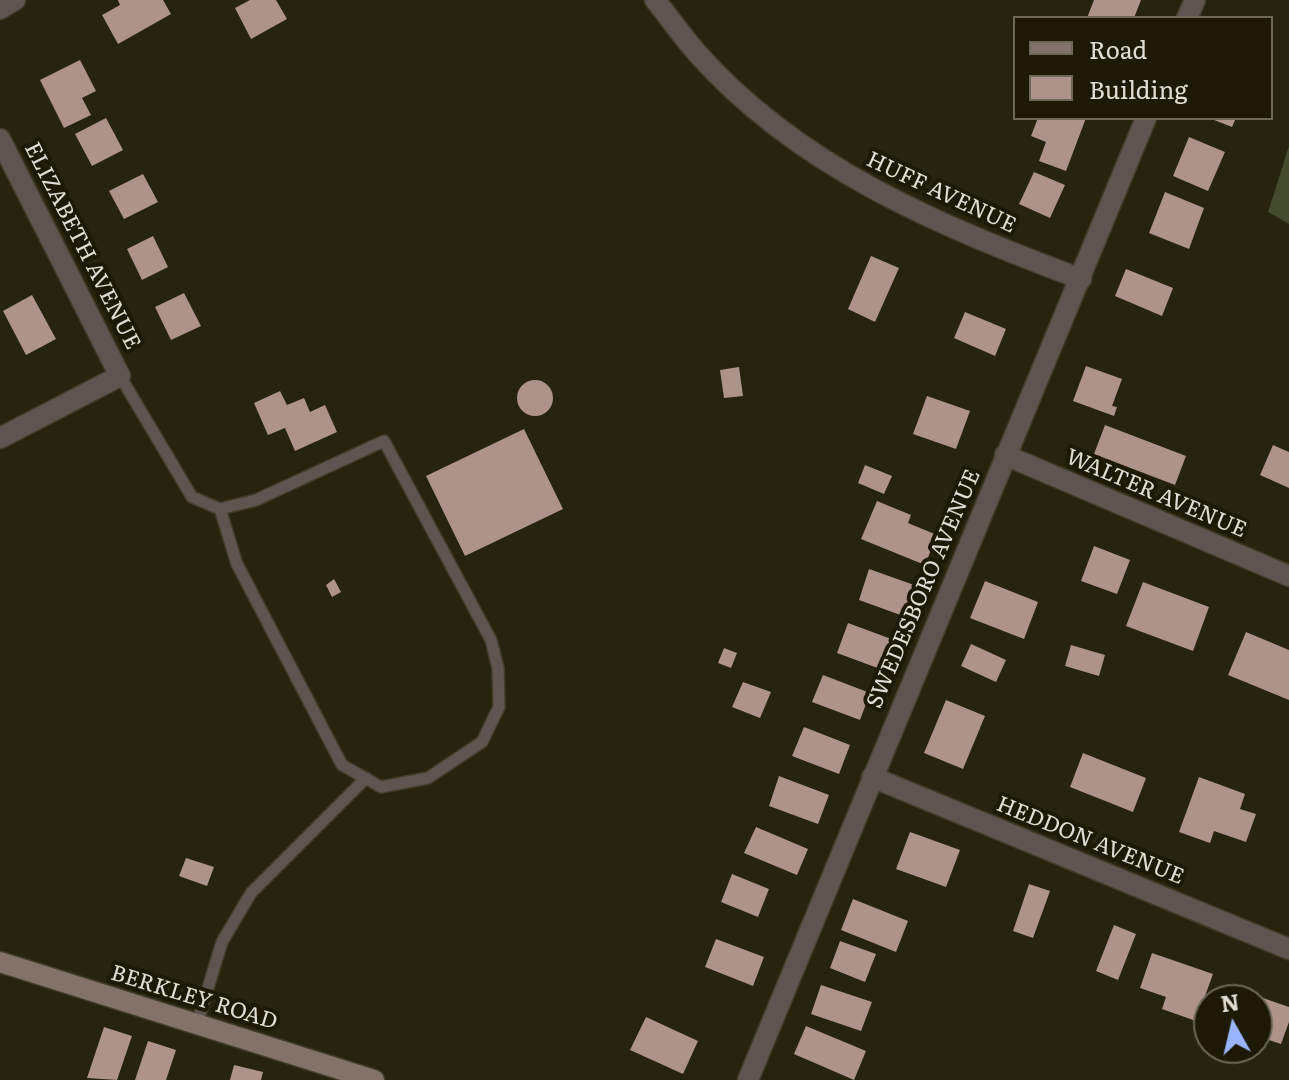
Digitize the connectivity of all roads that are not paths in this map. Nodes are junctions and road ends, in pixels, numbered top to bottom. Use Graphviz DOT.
graph roads {
  1 [pos="15,0"];
  2 [pos="655,0"];
  3 [pos="0,9"];
  4 [pos="1145,120"];
  5 [pos="0,139"];
  6 [pos="1081,279"];
  7 [pos="120,376"];
  8 [pos="0,438"];
  9 [pos="1005,455"];
  10 [pos="220,509"];
  11 [pos="1289,576"];
  12 [pos="872,777"];
  13 [pos="366,778"];
  14 [pos="1289,949"];
  15 [pos="0,962"];
  16 [pos="197,1024"];
  17 [pos="374,1080"];
  18 [pos="748,1080"];
  1 -- 3 [label="street"];
  2 -- 6 [label="street, HUFF AVENUE"];
  4 -- 6 [label="street, SWEDESBORO AVENUE"];
  5 -- 7 [label="street, ELIZABETH AVENUE"];
  6 -- 9 [label="street, SWEDESBORO AVENUE"];
  7 -- 8 [label="street"];
  7 -- 10 [label="lane"];
  9 -- 11 [label="street, WALTER AVENUE"];
  9 -- 12 [label="street, SWEDESBORO AVENUE"];
  10 -- 13 [label="lane"];
  10 -- 13 [label="lane"];
  12 -- 14 [label="street, HEDDON AVENUE"];
  12 -- 18 [label="street, SWEDESBORO AVENUE"];
  13 -- 16 [label="lane"];
  15 -- 16 [label="main road, BERKLEY ROAD"];
  16 -- 17 [label="main road, BERKLEY ROAD"];
}
